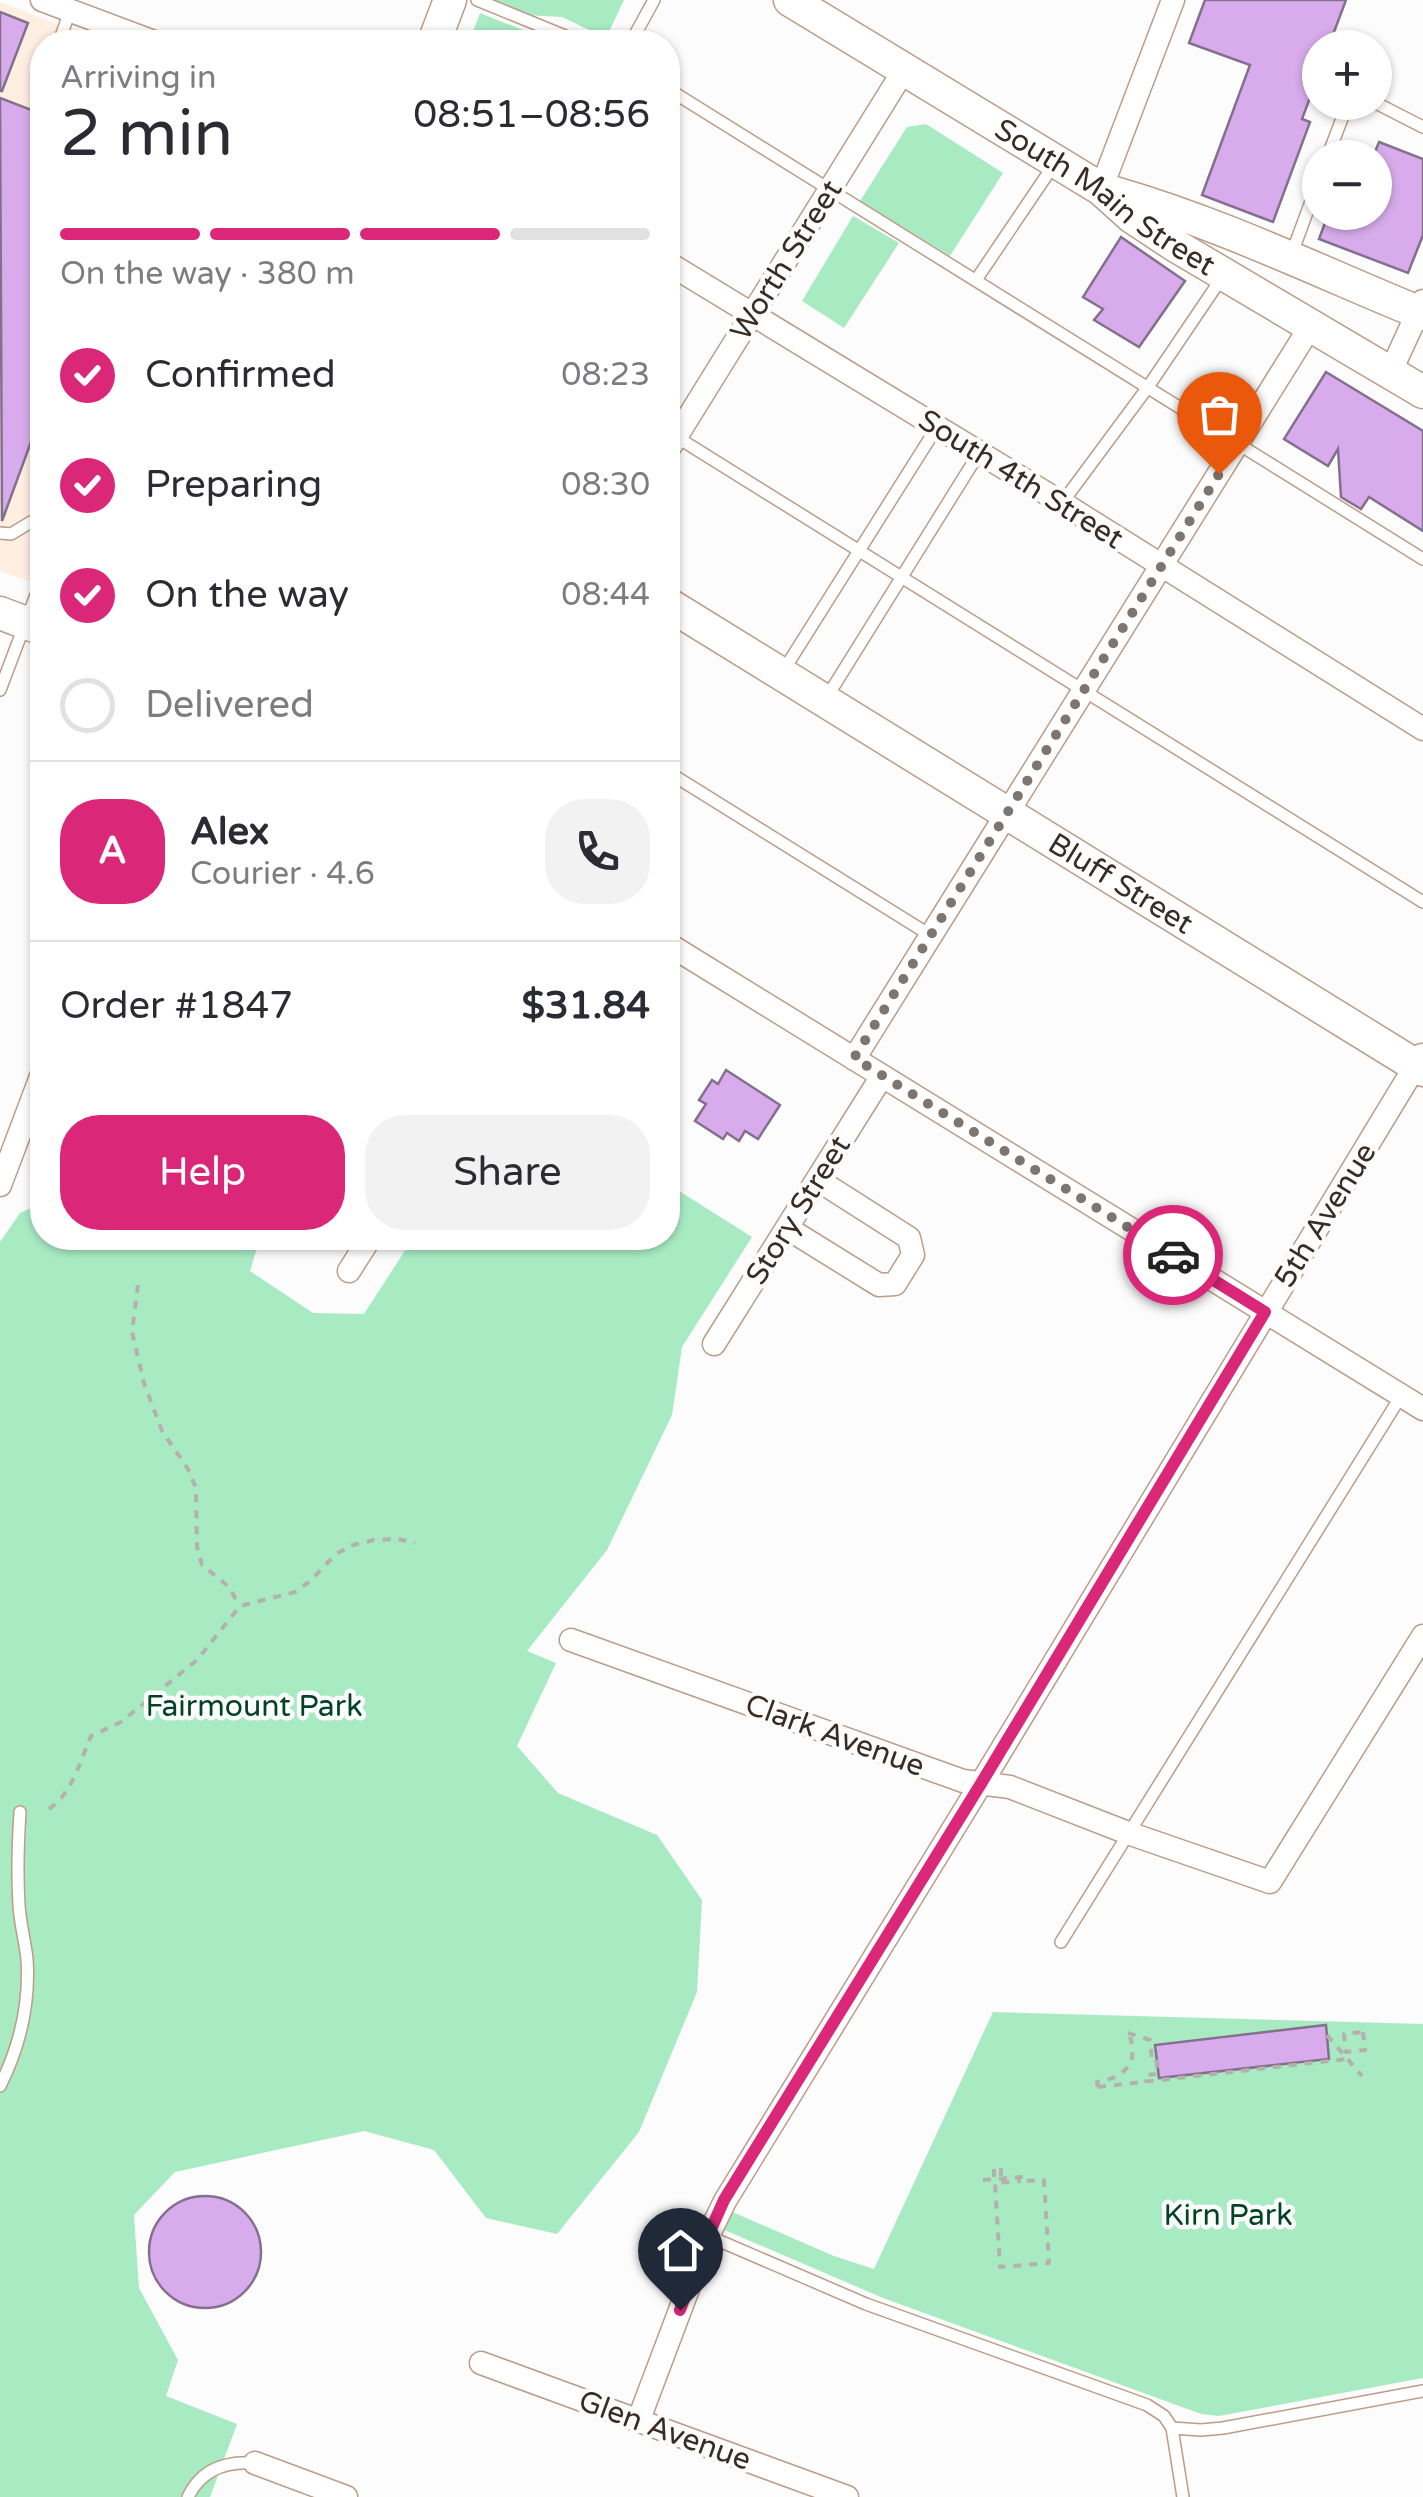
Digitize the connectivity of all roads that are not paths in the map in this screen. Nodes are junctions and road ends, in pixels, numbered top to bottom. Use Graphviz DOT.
graph roads {
  1 [pos="42,0"];
  2 [pos="450,0"];
  3 [pos="477,0"];
  4 [pos="654,0"];
  5 [pos="1173,0"];
  6 [pos="802,3"];
  7 [pos="72,5"];
  8 [pos="63,30"];
  9 [pos="127,30"];
  10 [pos="439,30"];
  11 [pos="551,30"];
  12 [pos="638,30"];
  13 [pos="904,70"];
  14 [pos="680,96"];
  15 [pos="1392,111"];
  16 [pos="1423,127"];
  17 [pos="1056,162"];
  18 [pos="830,189"];
  19 [pos="1101,189"];
  20 [pos="1302,227"];
  21 [pos="1291,257"];
  22 [pos="680,270"];
  23 [pos="1224,275"];
  24 [pos="976,280"];
  25 [pos="1422,309"];
  26 [pos="752,314"];
  27 [pos="1310,327"];
  28 [pos="1390,373"];
  29 [pos="1148,387"];
  30 [pos="1423,392"];
  31 [pos="680,424"];
  32 [pos="937,428"];
  33 [pos="1238,442"];
  34 [pos="680,445"];
  35 [pos="978,453"];
  36 [pos="1062,504"];
  37 [pos="30,522"];
  38 [pos="0,533"];
  39 [pos="859,550"];
  40 [pos="1423,559"];
  41 [pos="1162,566"];
  42 [pos="901,577"];
  43 [pos="680,611"];
  44 [pos="23,622"];
  45 [pos="781,674"];
  46 [pos="0,690"];
  47 [pos="1083,690"];
  48 [pos="824,701"];
  49 [pos="1423,729"];
  50 [pos="680,780"];
  51 [pos="1006,814"];
  52 [pos="1423,902"];
  53 [pos="930,936"];
  54 [pos="680,951"];
  55 [pos="854,1058"];
  56 [pos="1421,1062"];
  57 [pos="882,1076"];
  58 [pos="30,1105"];
  59 [pos="818,1180"];
  60 [pos="0,1184"];
  61 [pos="787,1228"];
  62 [pos="362,1250"];
  63 [pos="349,1271"];
  64 [pos="1265,1312"];
  65 [pos="714,1344"];
  66 [pos="1401,1396"];
  67 [pos="1423,1409"];
  68 [pos="1423,1636"];
  69 [pos="571,1640"];
  70 [pos="982,1782"];
  71 [pos="20,1812"];
  72 [pos="1128,1833"];
  73 [pos="1061,1942"];
  74 [pos="0,2086"];
  75 [pos="708,2236"];
  76 [pos="482,2363"];
  77 [pos="1423,2391"];
  78 [pos="639,2419"];
  79 [pos="1172,2428"];
  80 [pos="255,2463"];
  81 [pos="188,2497"];
  82 [pos="346,2497"];
  83 [pos="848,2497"];
  84 [pos="1183,2497"];
  1 -- 7 [label="street"];
  2 -- 10 [label="main road"];
  3 -- 11 [label="lane"];
  4 -- 12 [label="lane"];
  5 -- 19 [label="street"];
  6 -- 13 [label="main road, South Main Street"];
  7 -- 8 [label="lane"];
  7 -- 9 [label="street"];
  13 -- 17 [label="main road, South Main Street"];
  13 -- 18 [label="street, Worth Street"];
  14 -- 18 [label="lane"];
  15 -- 16 [label="lane"];
  17 -- 19 [label="main road, South Main Street"];
  17 -- 24 [label="lane"];
  18 -- 24 [label="lane"];
  18 -- 26 [label="street, Worth Street"];
  19 -- 21 [label="main road"];
  19 -- 23 [label="main road, South Main Street"];
  20 -- 21 [label="lane"];
  21 -- 25 [label="main road"];
  22 -- 26 [label="street, South 4th Street"];
  23 -- 27 [label="main road, South Main Street"];
  23 -- 29 [label="lane"];
  24 -- 29 [label="lane"];
  25 -- 28 [label="street"];
  26 -- 31 [label="street, Worth Street"];
  26 -- 32 [label="street, South 4th Street"];
  27 -- 28 [label="main road, South Main Street"];
  27 -- 33 [label="street"];
  28 -- 30 [label="main road, South Main Street"];
  29 -- 33 [label="lane"];
  29 -- 36 [label="lane"];
  32 -- 35 [label="street, South 4th Street"];
  32 -- 39 [label="lane"];
  33 -- 40 [label="lane"];
  33 -- 41 [label="street"];
  34 -- 39 [label="lane"];
  35 -- 36 [label="street, South 4th Street"];
  35 -- 42 [label="lane"];
  36 -- 41 [label="street, South 4th Street"];
  37 -- 38 [label="lane"];
  39 -- 42 [label="lane"];
  39 -- 45 [label="lane"];
  41 -- 47 [label="street"];
  41 -- 49 [label="street, South 4th Street"];
  42 -- 47 [label="lane"];
  42 -- 48 [label="lane"];
  43 -- 45 [label="main road, Bluff Street"];
  44 -- 46 [label="lane"];
  45 -- 48 [label="main road, Bluff Street"];
  47 -- 51 [label="street"];
  47 -- 52 [label="lane"];
  48 -- 51 [label="main road, Bluff Street"];
  50 -- 53 [label="lane"];
  51 -- 53 [label="street"];
  51 -- 56 [label="main road, Bluff Street"];
  53 -- 55 [label="street"];
  54 -- 55 [label="street"];
  55 -- 57 [label="street"];
  56 -- 64 [label="street, 5th Avenue"];
  57 -- 59 [label="street, Story Street"];
  57 -- 64 [label="street"];
  58 -- 60 [label="street"];
  59 -- 61 [label="street, Story Street"];
  59 -- 61 [label="street"];
  61 -- 65 [label="street, Story Street"];
  62 -- 63 [label="street"];
  64 -- 66 [label="street"];
  64 -- 70 [label="street, 5th Avenue"];
  66 -- 67 [label="street"];
  66 -- 72 [label="lane"];
  68 -- 72 [label="street, Clark Avenue"];
  69 -- 70 [label="street, Clark Avenue"];
  70 -- 72 [label="street, Clark Avenue"];
  70 -- 75 [label="street, 5th Avenue"];
  71 -- 74 [label="lane"];
  72 -- 73 [label="lane"];
  75 -- 78 [label="street, 5th Avenue"];
  75 -- 79 [label="lane"];
  76 -- 78 [label="street, Glen Avenue"];
  77 -- 79 [label="lane"];
  78 -- 83 [label="street, Glen Avenue"];
  79 -- 84 [label="lane"];
  80 -- 81 [label="lane"];
  80 -- 82 [label="street"];
}
